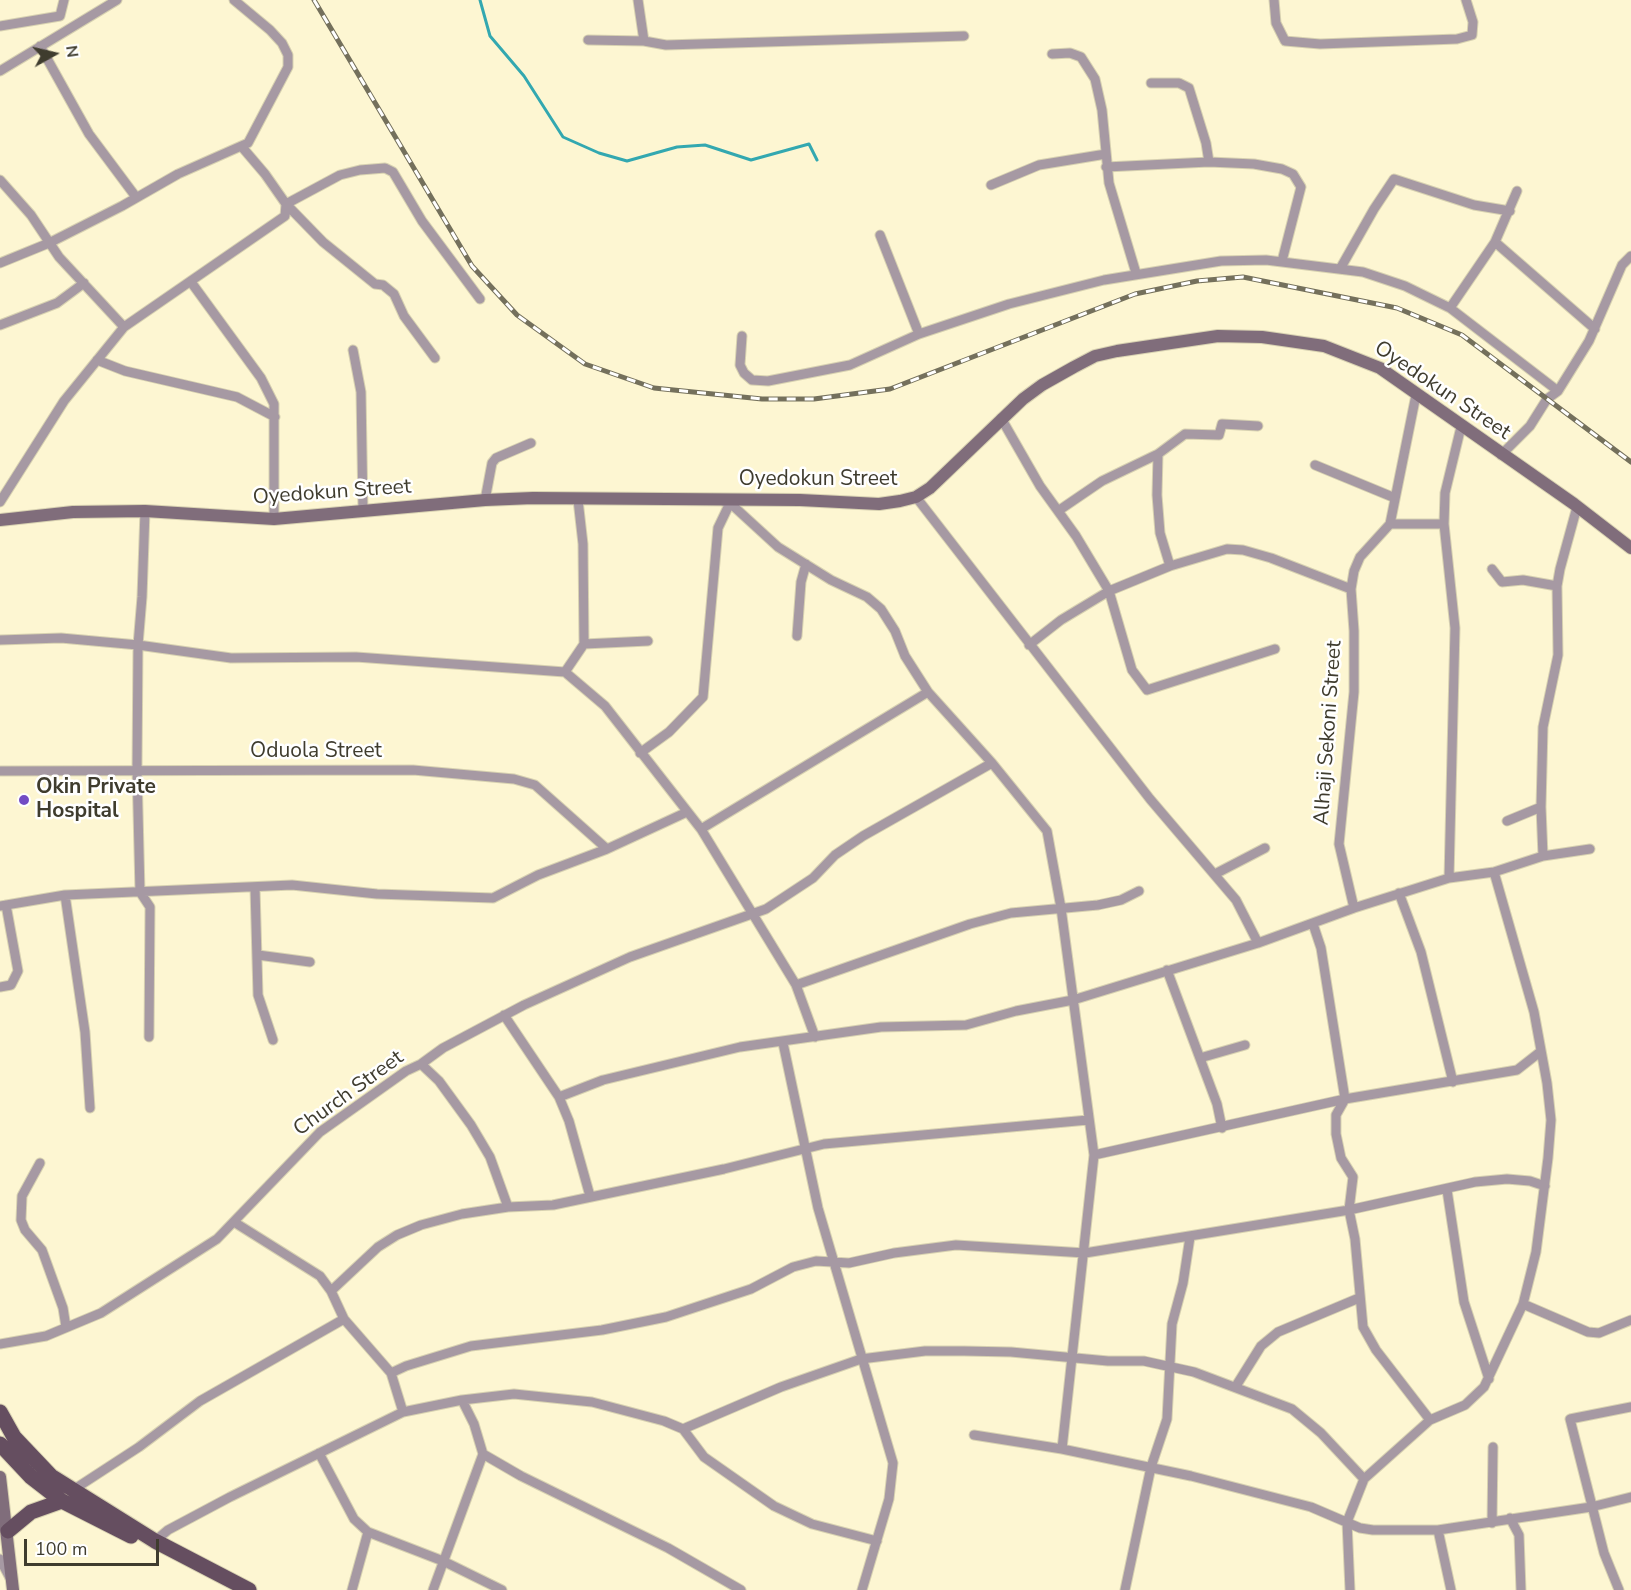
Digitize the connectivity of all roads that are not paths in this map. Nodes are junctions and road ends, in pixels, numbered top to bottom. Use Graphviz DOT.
graph roads {
  1 [pos="64,0"];
  2 [pos="117,0"];
  3 [pos="234,0"];
  4 [pos="638,0"];
  5 [pos="1274,0"];
  6 [pos="1466,0"];
  7 [pos="99,4"];
  8 [pos="60,16"];
  9 [pos="1,24"];
  10 [pos="71,29"];
  11 [pos="964,36"];
  12 [pos="588,40"];
  13 [pos="644,41"];
  14 [pos="40,46"];
  15 [pos="1052,54"];
  16 [pos="0,71"];
  17 [pos="1151,82"];
  18 [pos="242,147"];
  19 [pos="1106,154"];
  20 [pos="1209,162"];
  21 [pos="1106,167"];
  22 [pos="0,180"];
  23 [pos="991,185"];
  24 [pos="1517,191"];
  25 [pos="136,197"];
  26 [pos="286,204"];
  27 [pos="1510,211"];
  28 [pos="880,235"];
  29 [pos="1495,242"];
  30 [pos="49,243"];
  31 [pos="1631,256"];
  32 [pos="1282,261"];
  33 [pos="0,263"];
  34 [pos="1340,269"];
  35 [pos="1136,273"];
  36 [pos="191,282"];
  37 [pos="84,283"];
  38 [pos="480,299"];
  39 [pos="1450,308"];
  40 [pos="0,325"];
  41 [pos="124,327"];
  42 [pos="1595,329"];
  43 [pos="920,334"];
  44 [pos="742,336"];
  45 [pos="353,350"];
  46 [pos="435,358"];
  47 [pos="97,360"];
  48 [pos="1558,391"];
  49 [pos="1416,395"];
  50 [pos="275,417"];
  51 [pos="1001,418"];
  52 [pos="1258,426"];
  53 [pos="1461,427"];
  54 [pos="531,443"];
  55 [pos="1158,454"];
  56 [pos="1501,455"];
  57 [pos="1315,465"];
  58 [pos="916,497"];
  59 [pos="1395,498"];
  60 [pos="485,500"];
  61 [pos="578,500"];
  62 [pos="724,501"];
  63 [pos="0,502"];
  64 [pos="1577,507"];
  65 [pos="144,511"];
  66 [pos="363,511"];
  67 [pos="1058,511"];
  68 [pos="274,519"];
  69 [pos="0,520"];
  70 [pos="1390,524"];
  71 [pos="1444,524"];
  72 [pos="1631,548"];
  73 [pos="806,564"];
  74 [pos="1170,566"];
  75 [pos="1492,569"];
  76 [pos="1557,586"];
  77 [pos="1351,589"];
  78 [pos="1109,591"];
  79 [pos="797,636"];
  80 [pos="0,640"];
  81 [pos="648,641"];
  82 [pos="584,644"];
  83 [pos="138,645"];
  84 [pos="1029,645"];
  85 [pos="1275,649"];
  86 [pos="565,672"];
  87 [pos="928,692"];
  88 [pos="640,753"];
  89 [pos="992,764"];
  90 [pos="137,770"];
  91 [pos="0,771"];
  92 [pos="1540,807"];
  93 [pos="687,812"];
  94 [pos="1507,821"];
  95 [pos="701,829"];
  96 [pos="1265,848"];
  97 [pos="607,849"];
  98 [pos="1590,849"];
  99 [pos="1543,856"];
  100 [pos="1494,872"];
  101 [pos="1215,874"];
  102 [pos="1449,878"];
  103 [pos="255,888"];
  104 [pos="1139,891"];
  105 [pos="140,892"];
  106 [pos="1399,893"];
  107 [pos="65,895"];
  108 [pos="3,905"];
  109 [pos="1061,908"];
  110 [pos="1354,908"];
  111 [pos="751,914"];
  112 [pos="1313,924"];
  113 [pos="1258,943"];
  114 [pos="258,955"];
  115 [pos="310,962"];
  116 [pos="1167,970"];
  117 [pos="796,985"];
  118 [pos="0,987"];
  119 [pos="1073,1000"];
  120 [pos="504,1015"];
  121 [pos="815,1036"];
  122 [pos="148,1037"];
  123 [pos="273,1040"];
  124 [pos="783,1043"];
  125 [pos="1245,1045"];
  126 [pos="1540,1052"];
  127 [pos="1200,1058"];
  128 [pos="421,1064"];
  129 [pos="1452,1082"];
  130 [pos="560,1097"];
  131 [pos="1345,1099"];
  132 [pos="90,1108"];
  133 [pos="1088,1120"];
  134 [pos="1222,1128"];
  135 [pos="804,1150"];
  136 [pos="1094,1155"];
  137 [pos="40,1163"];
  138 [pos="1545,1186"];
  139 [pos="1447,1190"];
  140 [pos="590,1196"];
  141 [pos="508,1208"];
  142 [pos="1349,1210"];
  143 [pos="234,1222"];
  144 [pos="1190,1237"];
  145 [pos="1085,1253"];
  146 [pos="834,1262"];
  147 [pos="331,1291"];
  148 [pos="1359,1298"];
  149 [pos="1523,1304"];
  150 [pos="344,1319"];
  151 [pos="1631,1320"];
  152 [pos="66,1327"];
  153 [pos="0,1344"];
  154 [pos="1071,1358"];
  155 [pos="861,1359"];
  156 [pos="1168,1368"];
  157 [pos="391,1373"];
  158 [pos="1490,1379"];
  159 [pos="1236,1386"];
  160 [pos="462,1400"];
  161 [pos="1631,1407"];
  162 [pos="0,1412"];
  163 [pos="403,1412"];
  164 [pos="1430,1420"];
  165 [pos="682,1429"];
  166 [pos="974,1436"];
  167 [pos="0,1444"];
  168 [pos="1493,1447"];
  169 [pos="1062,1449"];
  170 [pos="319,1453"];
  171 [pos="483,1454"];
  172 [pos="1151,1467"];
  173 [pos="0,1477"];
  174 [pos="1364,1479"];
  175 [pos="73,1490"];
  176 [pos="1631,1497"];
  177 [pos="62,1501"];
  178 [pos="1591,1507"];
  179 [pos="1510,1518"];
  180 [pos="1347,1522"];
  181 [pos="1492,1523"];
  182 [pos="1438,1530"];
  183 [pos="8,1531"];
  184 [pos="368,1532"];
  185 [pos="155,1541"];
  186 [pos="877,1541"];
  187 [pos="0,1559"];
  188 [pos="443,1561"];
  189 [pos="12,1585"];
  190 [pos="238,1590"];
  191 [pos="249,1590"];
  192 [pos="352,1590"];
  193 [pos="433,1590"];
  194 [pos="502,1590"];
  195 [pos="741,1590"];
  196 [pos="862,1590"];
  197 [pos="1125,1590"];
  198 [pos="1350,1590"];
  199 [pos="1451,1590"];
  200 [pos="1521,1590"];
  201 [pos="1618,1590"];
  1 -- 8 [label="street"];
  2 -- 7 [label="street"];
  3 -- 18 [label="street"];
  4 -- 13 [label="street"];
  5 -- 6 [label="street"];
  7 -- 10 [label="street"];
  8 -- 9 [label="street"];
  8 -- 10 [label="street"];
  10 -- 14 [label="street"];
  11 -- 13 [label="street"];
  12 -- 13 [label="street"];
  14 -- 16 [label="street"];
  14 -- 25 [label="street"];
  15 -- 19 [label="street"];
  17 -- 20 [label="street"];
  18 -- 25 [label="street"];
  18 -- 26 [label="street"];
  19 -- 21 [label="street"];
  19 -- 23 [label="street"];
  20 -- 21 [label="street"];
  20 -- 32 [label="street"];
  21 -- 35 [label="street"];
  22 -- 30 [label="street"];
  24 -- 27 [label="street"];
  25 -- 30 [label="street"];
  26 -- 36 [label="street"];
  26 -- 38 [label="street"];
  26 -- 46 [label="street"];
  27 -- 29 [label="street"];
  27 -- 34 [label="street"];
  28 -- 43 [label="street"];
  29 -- 39 [label="street"];
  29 -- 42 [label="street"];
  30 -- 33 [label="street"];
  30 -- 37 [label="street"];
  31 -- 42 [label="street"];
  32 -- 34 [label="street"];
  32 -- 35 [label="street"];
  34 -- 39 [label="street"];
  35 -- 43 [label="street"];
  36 -- 41 [label="street"];
  36 -- 50 [label="street"];
  37 -- 40 [label="street"];
  37 -- 41 [label="street"];
  39 -- 48 [label="street"];
  41 -- 47 [label="street"];
  42 -- 48 [label="street"];
  43 -- 44 [label="street"];
  45 -- 66 [label="street"];
  47 -- 50 [label="street"];
  47 -- 63 [label="street"];
  48 -- 56 [label="street"];
  49 -- 51 [label="street, Oyedokun Street"];
  49 -- 53 [label="street, Oyedokun Street"];
  49 -- 59 [label="street"];
  50 -- 68 [label="street"];
  51 -- 58 [label="street, Oyedokun Street"];
  51 -- 67 [label="street"];
  52 -- 55 [label="street"];
  53 -- 56 [label="street, Oyedokun Street"];
  53 -- 71 [label="street"];
  54 -- 60 [label="street"];
  55 -- 67 [label="street"];
  55 -- 74 [label="street"];
  56 -- 64 [label="street, Oyedokun Street"];
  57 -- 59 [label="street"];
  58 -- 62 [label="street, Oyedokun Street"];
  58 -- 84 [label="street"];
  59 -- 70 [label="street"];
  60 -- 61 [label="street, Oyedokun Street"];
  60 -- 66 [label="street, Oyedokun Street"];
  61 -- 62 [label="street, Oyedokun Street"];
  61 -- 82 [label="street"];
  62 -- 73 [label="street"];
  62 -- 88 [label="street"];
  64 -- 72 [label="street, Oyedokun Street"];
  64 -- 76 [label="street"];
  65 -- 68 [label="street, Oyedokun Street"];
  65 -- 69 [label="street, Oyedokun Street"];
  65 -- 83 [label="street"];
  66 -- 68 [label="street, Oyedokun Street"];
  67 -- 78 [label="street"];
  70 -- 71 [label="street"];
  70 -- 77 [label="street, Alhaji Sekoni Street"];
  71 -- 102 [label="street"];
  73 -- 79 [label="street"];
  73 -- 87 [label="street"];
  74 -- 77 [label="street"];
  74 -- 78 [label="street"];
  75 -- 76 [label="street"];
  76 -- 92 [label="street"];
  77 -- 110 [label="street, Alhaji Sekoni Street"];
  78 -- 84 [label="street"];
  78 -- 85 [label="street"];
  80 -- 83 [label="street"];
  81 -- 82 [label="street"];
  82 -- 86 [label="street"];
  83 -- 86 [label="street"];
  83 -- 90 [label="street"];
  84 -- 101 [label="street"];
  86 -- 88 [label="street"];
  87 -- 89 [label="street"];
  87 -- 95 [label="street"];
  88 -- 93 [label="street"];
  89 -- 109 [label="street"];
  89 -- 111 [label="street, Church Street"];
  90 -- 91 [label="street, Oduola Street"];
  90 -- 97 [label="street, Oduola Street"];
  90 -- 105 [label="street"];
  92 -- 94 [label="street"];
  92 -- 99 [label="street"];
  93 -- 95 [label="street"];
  93 -- 97 [label="street"];
  95 -- 111 [label="street"];
  96 -- 101 [label="street"];
  97 -- 103 [label="street"];
  98 -- 99 [label="street"];
  99 -- 100 [label="street"];
  100 -- 102 [label="street"];
  100 -- 126 [label="street"];
  101 -- 113 [label="street"];
  102 -- 106 [label="street"];
  103 -- 105 [label="street"];
  103 -- 114 [label="street"];
  104 -- 109 [label="street"];
  105 -- 107 [label="street"];
  105 -- 122 [label="street"];
  106 -- 110 [label="street"];
  106 -- 129 [label="street"];
  107 -- 108 [label="street"];
  107 -- 132 [label="street"];
  108 -- 118 [label="street"];
  109 -- 117 [label="street"];
  109 -- 119 [label="street"];
  110 -- 112 [label="street"];
  111 -- 117 [label="street"];
  111 -- 120 [label="street, Church Street"];
  112 -- 113 [label="street"];
  112 -- 131 [label="street"];
  113 -- 116 [label="street"];
  114 -- 115 [label="street"];
  114 -- 123 [label="street"];
  116 -- 119 [label="street"];
  116 -- 127 [label="street"];
  117 -- 121 [label="street"];
  119 -- 121 [label="street"];
  119 -- 133 [label="street"];
  120 -- 128 [label="street, Church Street"];
  120 -- 130 [label="street"];
  121 -- 124 [label="street"];
  124 -- 130 [label="street"];
  124 -- 135 [label="street"];
  125 -- 127 [label="street"];
  126 -- 129 [label="street"];
  126 -- 138 [label="street"];
  127 -- 134 [label="street"];
  128 -- 141 [label="street"];
  128 -- 143 [label="street, Church Street"];
  129 -- 131 [label="street"];
  130 -- 140 [label="street"];
  131 -- 134 [label="street"];
  131 -- 142 [label="street"];
  133 -- 135 [label="street"];
  133 -- 136 [label="street"];
  134 -- 136 [label="street"];
  135 -- 140 [label="street"];
  135 -- 146 [label="street"];
  136 -- 145 [label="street"];
  137 -- 152 [label="street"];
  138 -- 139 [label="street"];
  138 -- 149 [label="street"];
  139 -- 142 [label="street"];
  139 -- 158 [label="street"];
  140 -- 141 [label="street"];
  141 -- 147 [label="street"];
  142 -- 144 [label="street"];
  142 -- 148 [label="street"];
  143 -- 147 [label="street"];
  143 -- 152 [label="street, Church Street"];
  144 -- 145 [label="street"];
  144 -- 156 [label="street"];
  145 -- 146 [label="street"];
  145 -- 154 [label="street"];
  146 -- 155 [label="street"];
  146 -- 157 [label="street"];
  147 -- 150 [label="street"];
  148 -- 159 [label="street"];
  148 -- 164 [label="street"];
  149 -- 151 [label="street"];
  149 -- 158 [label="street"];
  150 -- 157 [label="street"];
  150 -- 175 [label="street"];
  152 -- 153 [label="street, Church Street"];
  154 -- 155 [label="street"];
  154 -- 156 [label="street"];
  154 -- 169 [label="street"];
  155 -- 165 [label="street"];
  155 -- 186 [label="street"];
  156 -- 159 [label="street"];
  156 -- 172 [label="street"];
  157 -- 163 [label="street"];
  158 -- 164 [label="street"];
  159 -- 174 [label="street"];
  160 -- 163 [label="street"];
  160 -- 165 [label="street"];
  160 -- 171 [label="street"];
  161 -- 178 [label="street"];
  162 -- 175 [label="main road"];
  163 -- 170 [label="street"];
  164 -- 174 [label="street"];
  165 -- 186 [label="street"];
  166 -- 169 [label="street"];
  167 -- 177 [label="main road"];
  168 -- 181 [label="street"];
  169 -- 172 [label="street"];
  170 -- 184 [label="street"];
  170 -- 185 [label="street"];
  171 -- 188 [label="street"];
  171 -- 195 [label="street"];
  172 -- 180 [label="street"];
  172 -- 197 [label="street"];
  173 -- 183 [label="street"];
  174 -- 180 [label="street"];
  175 -- 185 [label="main road"];
  176 -- 178 [label="street"];
  177 -- 183 [label="main road"];
  177 -- 190 [label="main road"];
  178 -- 179 [label="street"];
  178 -- 201 [label="street"];
  179 -- 181 [label="street"];
  179 -- 200 [label="street"];
  180 -- 182 [label="street"];
  180 -- 198 [label="street"];
  181 -- 182 [label="street"];
  182 -- 199 [label="street"];
  183 -- 189 [label="street"];
  184 -- 188 [label="street"];
  184 -- 192 [label="street"];
  185 -- 191 [label="main road"];
  186 -- 196 [label="street"];
  187 -- 189 [label="street"];
  188 -- 193 [label="street"];
  188 -- 194 [label="street"];
}
